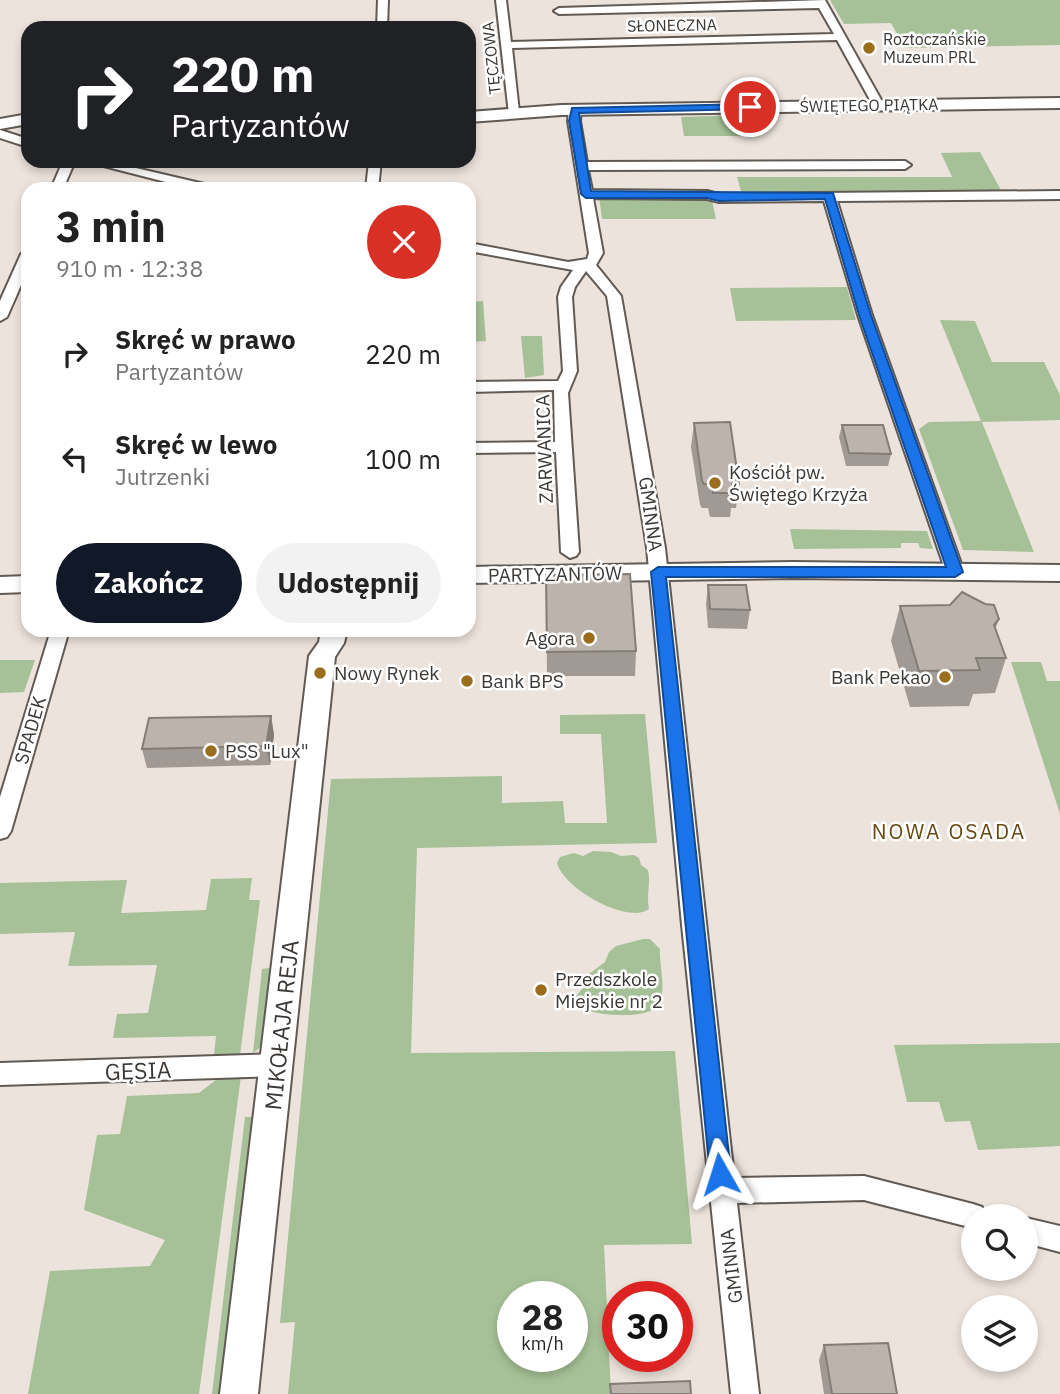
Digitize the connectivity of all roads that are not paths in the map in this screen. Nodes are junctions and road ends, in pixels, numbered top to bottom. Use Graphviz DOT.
graph roads {
  1 [pos="383,0"];
  2 [pos="501,0"];
  3 [pos="822,3"];
  4 [pos="559,11"];
  5 [pos="382,21"];
  6 [pos="840,37"];
  7 [pos="505,45"];
  8 [pos="1060,103"];
  9 [pos="878,105"];
  10 [pos="575,110"];
  11 [pos="513,112"];
  12 [pos="476,116"];
  13 [pos="21,120"];
  14 [pos="0,124"];
  15 [pos="0,134"];
  16 [pos="21,141"];
  17 [pos="905,165"];
  18 [pos="581,166"];
  19 [pos="119,168"];
  20 [pos="176,182"];
  21 [pos="586,194"];
  22 [pos="829,195"];
  23 [pos="1060,195"];
  24 [pos="476,248"];
  25 [pos="585,266"];
  26 [pos="21,270"];
  27 [pos="0,317"];
  28 [pos="562,385"];
  29 [pos="476,387"];
  30 [pos="564,447"];
  31 [pos="476,448"];
  32 [pos="570,552"];
  33 [pos="658,572"];
  34 [pos="955,572"];
  35 [pos="1060,573"];
  36 [pos="476,575"];
  37 [pos="21,584"];
  38 [pos="0,585"];
  39 [pos="58,637"];
  40 [pos="324,639"];
  41 [pos="0,831"];
  42 [pos="276,1065"];
  43 [pos="0,1074"];
  44 [pos="722,1189"];
  45 [pos="961,1213"];
  46 [pos="1038,1234"];
  47 [pos="1060,1239"];
  48 [pos="239,1394"];
  49 [pos="745,1394"];
  1 -- 5 [label="street"];
  2 -- 7 [label="street, TĘCZOWA"];
  3 -- 4 [label="street"];
  3 -- 6 [label="street"];
  6 -- 7 [label="street, SŁONECZNA"];
  6 -- 9 [label="street"];
  7 -- 11 [label="street, TĘCZOWA"];
  8 -- 9 [label="street, ŚWIĘTEGO PIĄTKA"];
  9 -- 10 [label="street, ŚWIĘTEGO PIĄTKA"];
  10 -- 11 [label="main road, ŚWIĘTEGO PIĄTKA"];
  10 -- 18 [label="street"];
  11 -- 12 [label="main road, ŚWIĘTEGO PIĄTKA"];
  13 -- 14 [label="main road"];
  15 -- 16 [label="street"];
  17 -- 18 [label="street"];
  18 -- 21 [label="street"];
  19 -- 20 [label="street"];
  21 -- 22 [label="street"];
  21 -- 25 [label="street"];
  22 -- 23 [label="street"];
  22 -- 34 [label="street"];
  24 -- 25 [label="street"];
  25 -- 28 [label="street, ZARWANICA"];
  25 -- 33 [label="street, GMINNA"];
  26 -- 27 [label="street"];
  28 -- 29 [label="street"];
  28 -- 30 [label="street, ZARWANICA"];
  30 -- 31 [label="street"];
  30 -- 32 [label="street, ZARWANICA"];
  33 -- 34 [label="main road, PARTYZANTÓW"];
  33 -- 36 [label="main road, PARTYZANTÓW"];
  33 -- 44 [label="street, GMINNA"];
  34 -- 35 [label="main road, PARTYZANTÓW"];
  37 -- 38 [label="main road"];
  39 -- 41 [label="street, SPADEK"];
  40 -- 42 [label="street, MIKOŁAJA REJA"];
  42 -- 43 [label="street, GĘSIA"];
  42 -- 48 [label="street, MIKOŁAJA REJA"];
  44 -- 45 [label="street"];
  44 -- 49 [label="street, GMINNA"];
  46 -- 47 [label="street"];
}
